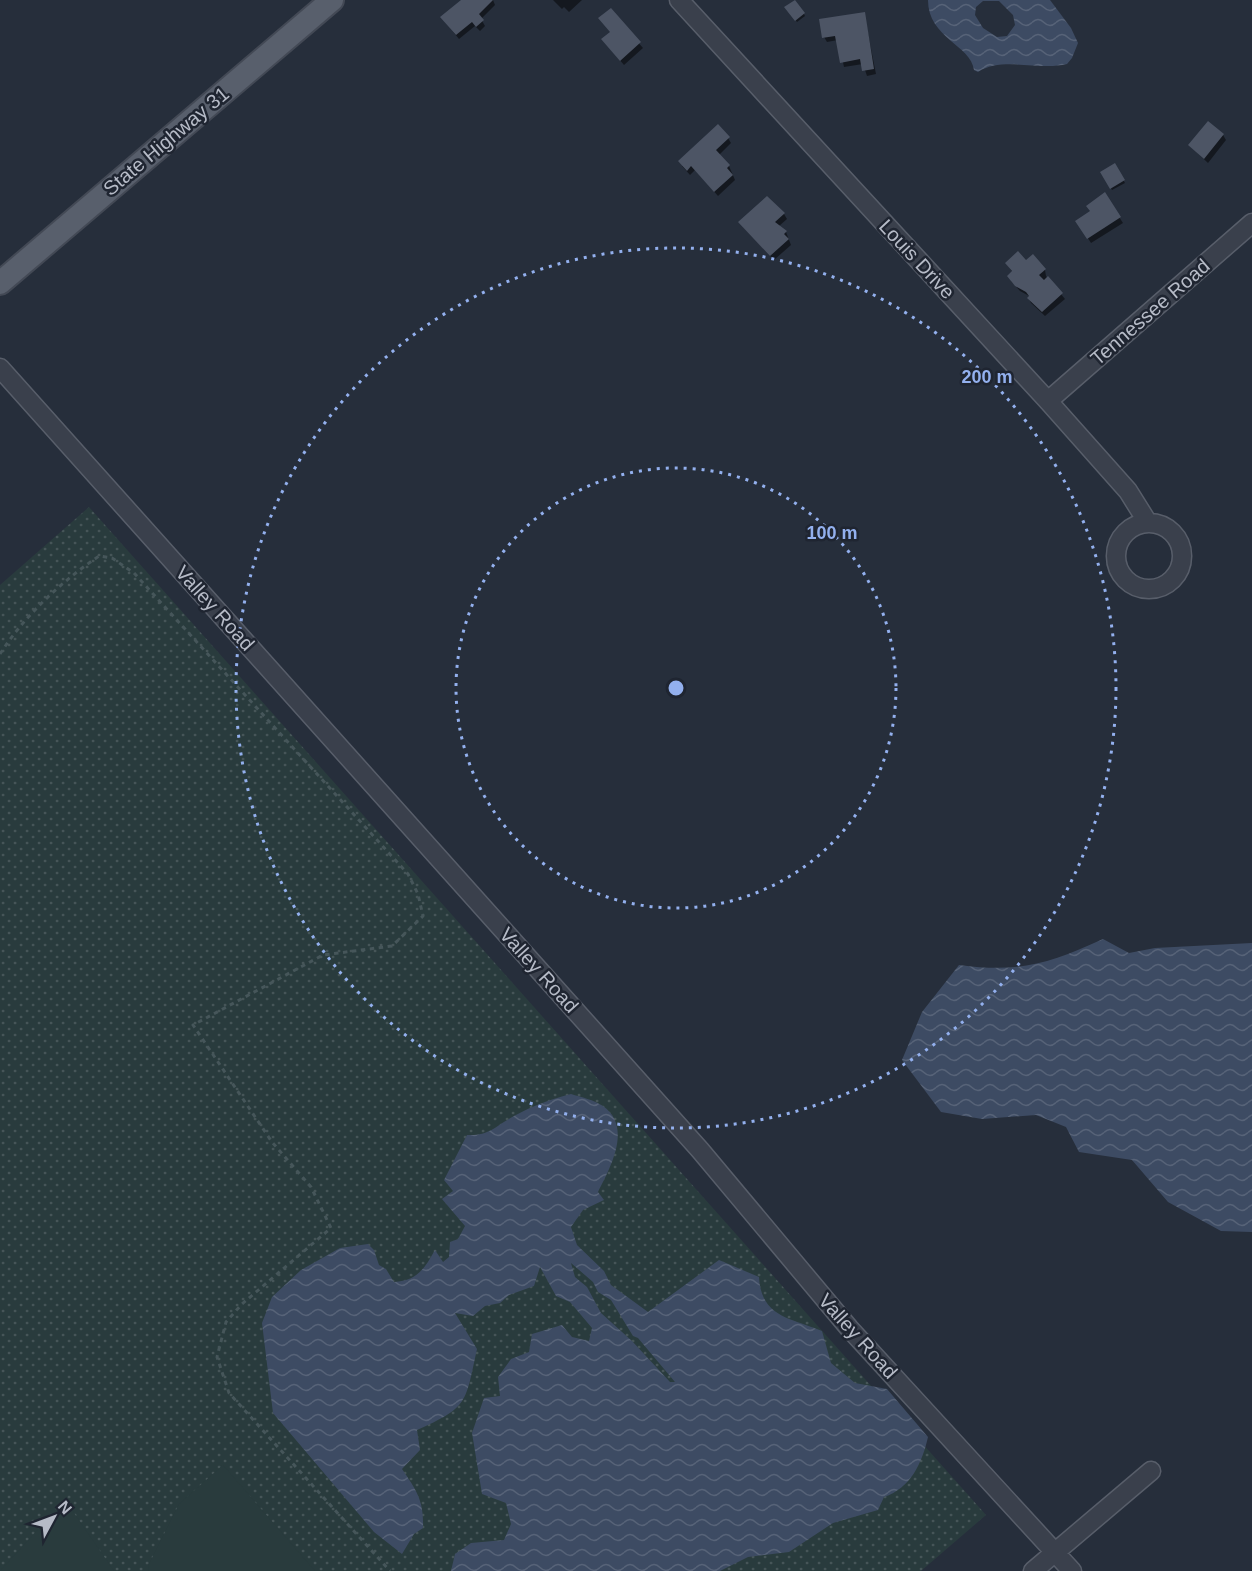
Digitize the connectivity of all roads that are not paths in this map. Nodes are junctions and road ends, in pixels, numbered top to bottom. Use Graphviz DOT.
graph roads {
  1 [pos="332,0"];
  2 [pos="679,0"];
  3 [pos="1252,223"];
  4 [pos="0,283"];
  5 [pos="0,369"];
  6 [pos="1048,401"];
  7 [pos="1148,523"];
  8 [pos="1150,1471"];
  9 [pos="1055,1552"];
  10 [pos="1033,1571"];
  11 [pos="1072,1571"];
  1 -- 4 [label="main road, State Highway 31"];
  2 -- 6 [label="street, Louis Drive"];
  3 -- 6 [label="street, Tennessee Road"];
  5 -- 9 [label="street, Valley Road"];
  6 -- 7 [label="street, Louis Drive"];
  8 -- 9 [label="street"];
  9 -- 10 [label="street"];
  9 -- 11 [label="street, Valley Road"];
}
